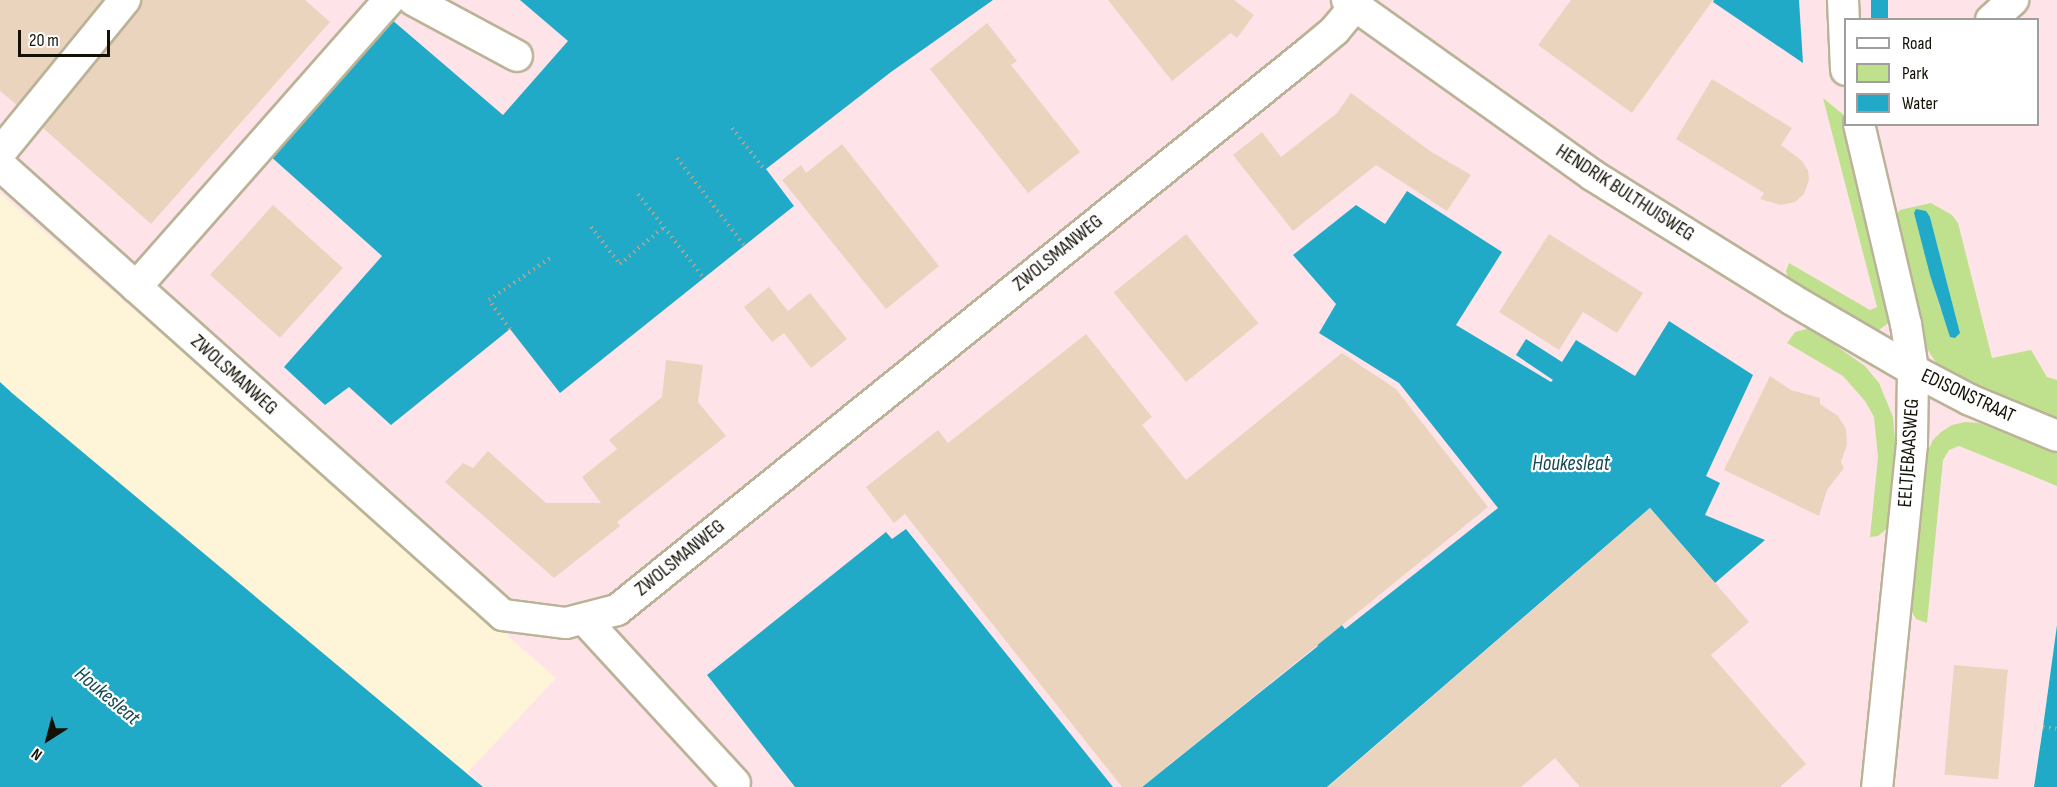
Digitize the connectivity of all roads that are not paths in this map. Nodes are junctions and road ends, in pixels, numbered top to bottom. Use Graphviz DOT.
graph roads {
  1 [pos="125,0"];
  2 [pos="389,0"];
  3 [pos="413,0"];
  4 [pos="1843,0"];
  5 [pos="2013,0"];
  6 [pos="1351,3"];
  7 [pos="1992,18"];
  8 [pos="1844,35"];
  9 [pos="517,56"];
  10 [pos="1862,127"];
  11 [pos="0,153"];
  12 [pos="0,165"];
  13 [pos="136,287"];
  14 [pos="1913,370"];
  15 [pos="2057,436"];
  16 [pos="584,619"];
  17 [pos="735,783"];
  18 [pos="1877,787"];
  1 -- 11 [label="street"];
  2 -- 13 [label="street"];
  3 -- 9 [label="street"];
  4 -- 8 [label="street"];
  5 -- 7 [label="street"];
  6 -- 14 [label="street, HENDRIK BULTHUISWEG"];
  6 -- 16 [label="street, ZWOLSMANWEG"];
  10 -- 14 [label="street, EELTJEBAASWEG"];
  12 -- 13 [label="street, ZWOLSMANWEG"];
  13 -- 16 [label="street, ZWOLSMANWEG"];
  14 -- 15 [label="street, EDISONSTRAAT"];
  14 -- 18 [label="street, EELTJEBAASWEG"];
  16 -- 17 [label="street"];
}
